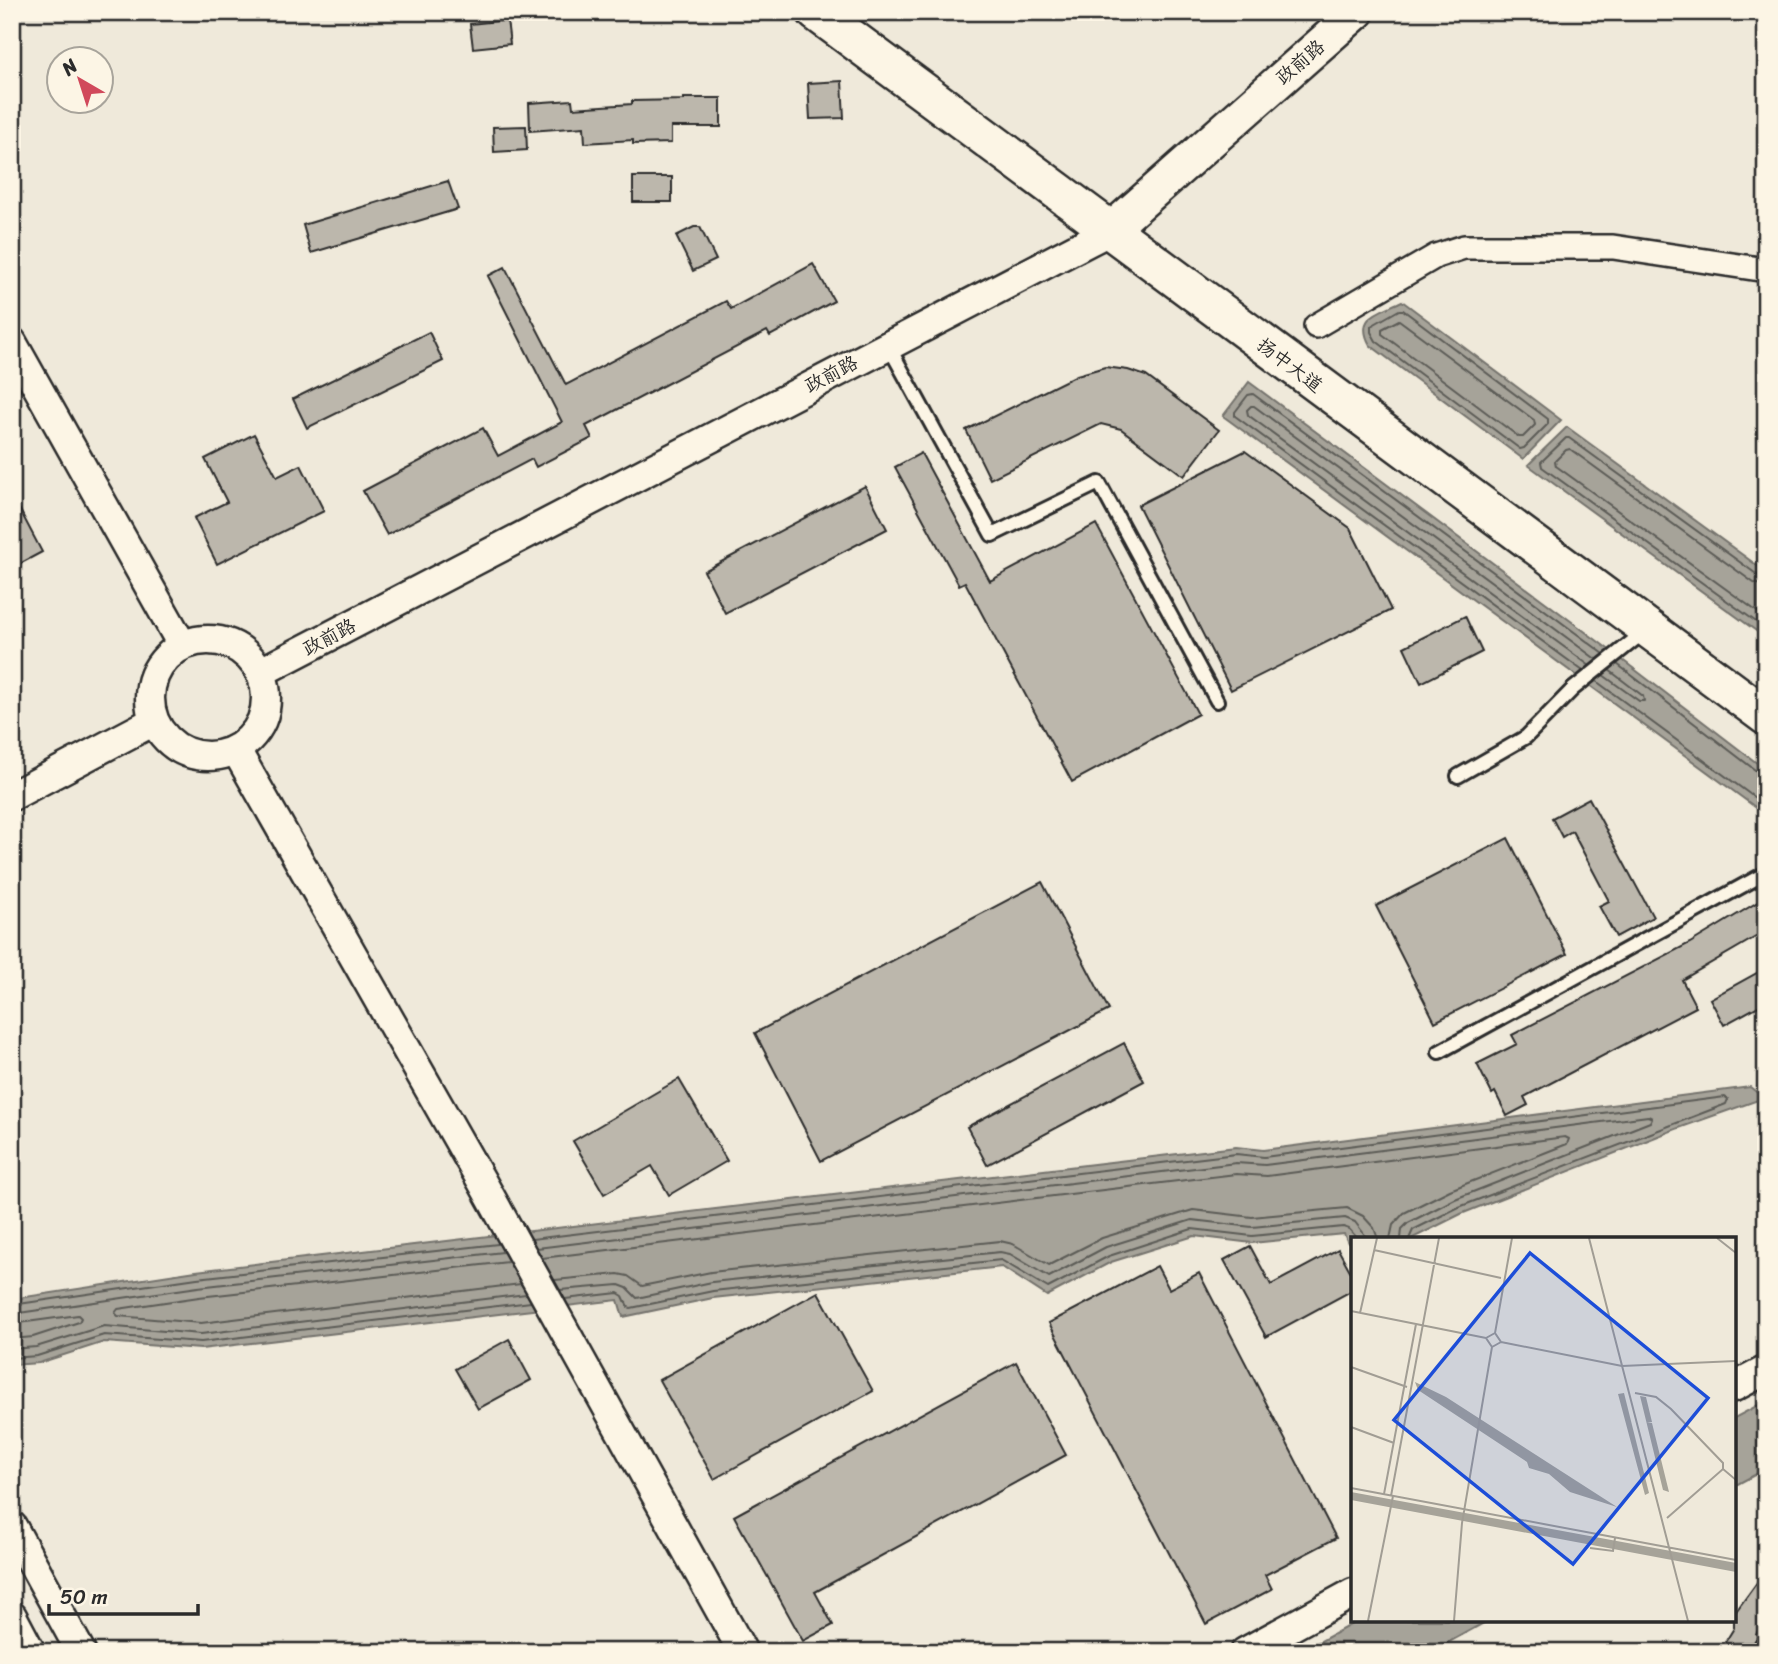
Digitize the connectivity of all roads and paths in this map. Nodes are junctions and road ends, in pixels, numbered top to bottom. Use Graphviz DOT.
graph roads {
  1 [pos="816,12"];
  2 [pos="854,12"];
  3 [pos="1357,12"];
  4 [pos="1118,223"];
  5 [pos="1766,270"];
  6 [pos="1316,326"];
  7 [pos="12,342"];
  8 [pos="888,345"];
  9 [pos="1648,629"];
  10 [pos="182,645"];
  11 [pos="261,672"];
  12 [pos="1766,688"];
  13 [pos="1217,701"];
  14 [pos="1766,716"];
  15 [pos="154,721"];
  16 [pos="236,750"];
  17 [pos="1458,776"];
  18 [pos="12,796"];
  19 [pos="1766,873"];
  20 [pos="1439,1052"];
  21 [pos="1766,1370"];
  22 [pos="1736,1386"];
  23 [pos="12,1526"];
  24 [pos="19,1556"];
  25 [pos="1351,1594"];
  26 [pos="12,1616"];
  27 [pos="31,1652"];
  28 [pos="80,1652"];
  29 [pos="743,1652"];
  30 [pos="1245,1652"];
  1 -- 4 [label="main road, 扬中大道"];
  2 -- 4 [label="main road, 扬中大道"];
  3 -- 4 [label="main road, 政前路"];
  4 -- 8 [label="street, 政前路"];
  4 -- 9 [label="main road, 扬中大道"];
  4 -- 12 [label="main road, 扬中大道"];
  5 -- 6 [label="street"];
  7 -- 10 [label="street"];
  8 -- 11 [label="street, 政前路"];
  8 -- 13 [label="lane"];
  9 -- 14 [label="main road, 扬中大道"];
  9 -- 17 [label="lane"];
  10 -- 11 [label="street"];
  10 -- 15 [label="street"];
  11 -- 16 [label="street"];
  15 -- 16 [label="street"];
  15 -- 18 [label="street"];
  16 -- 29 [label="street"];
  19 -- 20 [label="lane"];
  21 -- 22 [label="street"];
  23 -- 24 [label="street"];
  24 -- 28 [label="street"];
  25 -- 30 [label="street"];
  26 -- 27 [label="street"];
}
